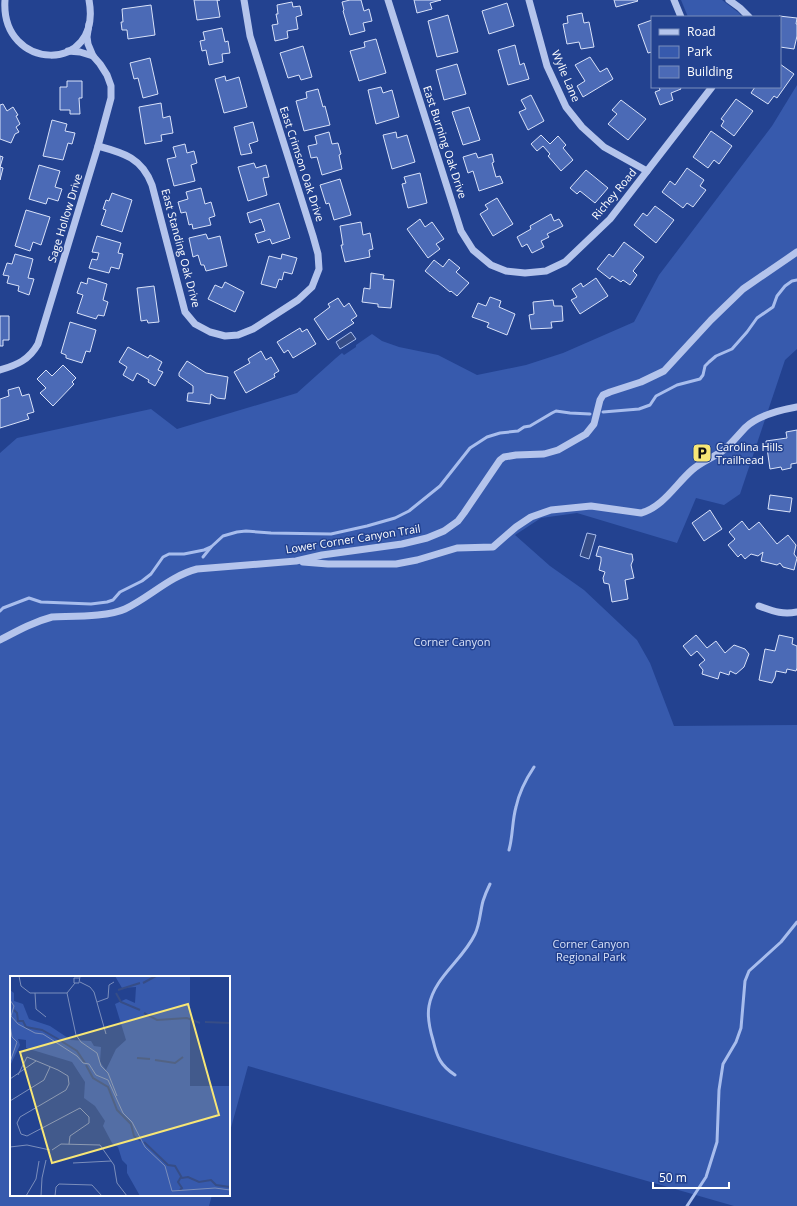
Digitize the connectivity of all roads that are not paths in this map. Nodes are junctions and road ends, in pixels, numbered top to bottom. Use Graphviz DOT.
graph roads {
  1 [pos="5,0"];
  2 [pos="90,0"];
  3 [pos="244,0"];
  4 [pos="388,0"];
  5 [pos="529,0"];
  6 [pos="674,0"];
  7 [pos="729,0"];
  8 [pos="681,16"];
  9 [pos="748,16"];
  10 [pos="89,24"];
  11 [pos="66,52"];
  12 [pos="93,56"];
  13 [pos="711,88"];
  14 [pos="98,146"];
  15 [pos="647,171"];
  16 [pos="797,252"];
  17 [pos="506,271"];
  18 [pos="273,316"];
  19 [pos="0,370"];
  20 [pos="797,407"];
  21 [pos="296,561"];
  22 [pos="759,606"];
  23 [pos="797,612"];
  24 [pos="0,640"];
  1 -- 11 [label="street"];
  2 -- 10 [label="street, Sage Hollow Drive"];
  3 -- 18 [label="street, East Crimson Oak Drive"];
  4 -- 17 [label="street, East Burning Oak Drive"];
  5 -- 15 [label="street, Wylie Lane"];
  6 -- 8 [label="street"];
  7 -- 9 [label="street"];
  10 -- 11 [label="street"];
  10 -- 12 [label="street, Sage Hollow Drive"];
  11 -- 12 [label="street"];
  12 -- 14 [label="street, Sage Hollow Drive"];
  13 -- 15 [label="street, Richey Road"];
  14 -- 18 [label="street, East Standing Oak Drive"];
  14 -- 19 [label="street, Sage Hollow Drive"];
  15 -- 17 [label="street, Richey Road"];
  16 -- 21 [label="street, Lower Corner Canyon Trail"];
  20 -- 21 [label="street"];
  21 -- 24 [label="street, Lower Corner Canyon Trail"];
  22 -- 23 [label="street"];
}
